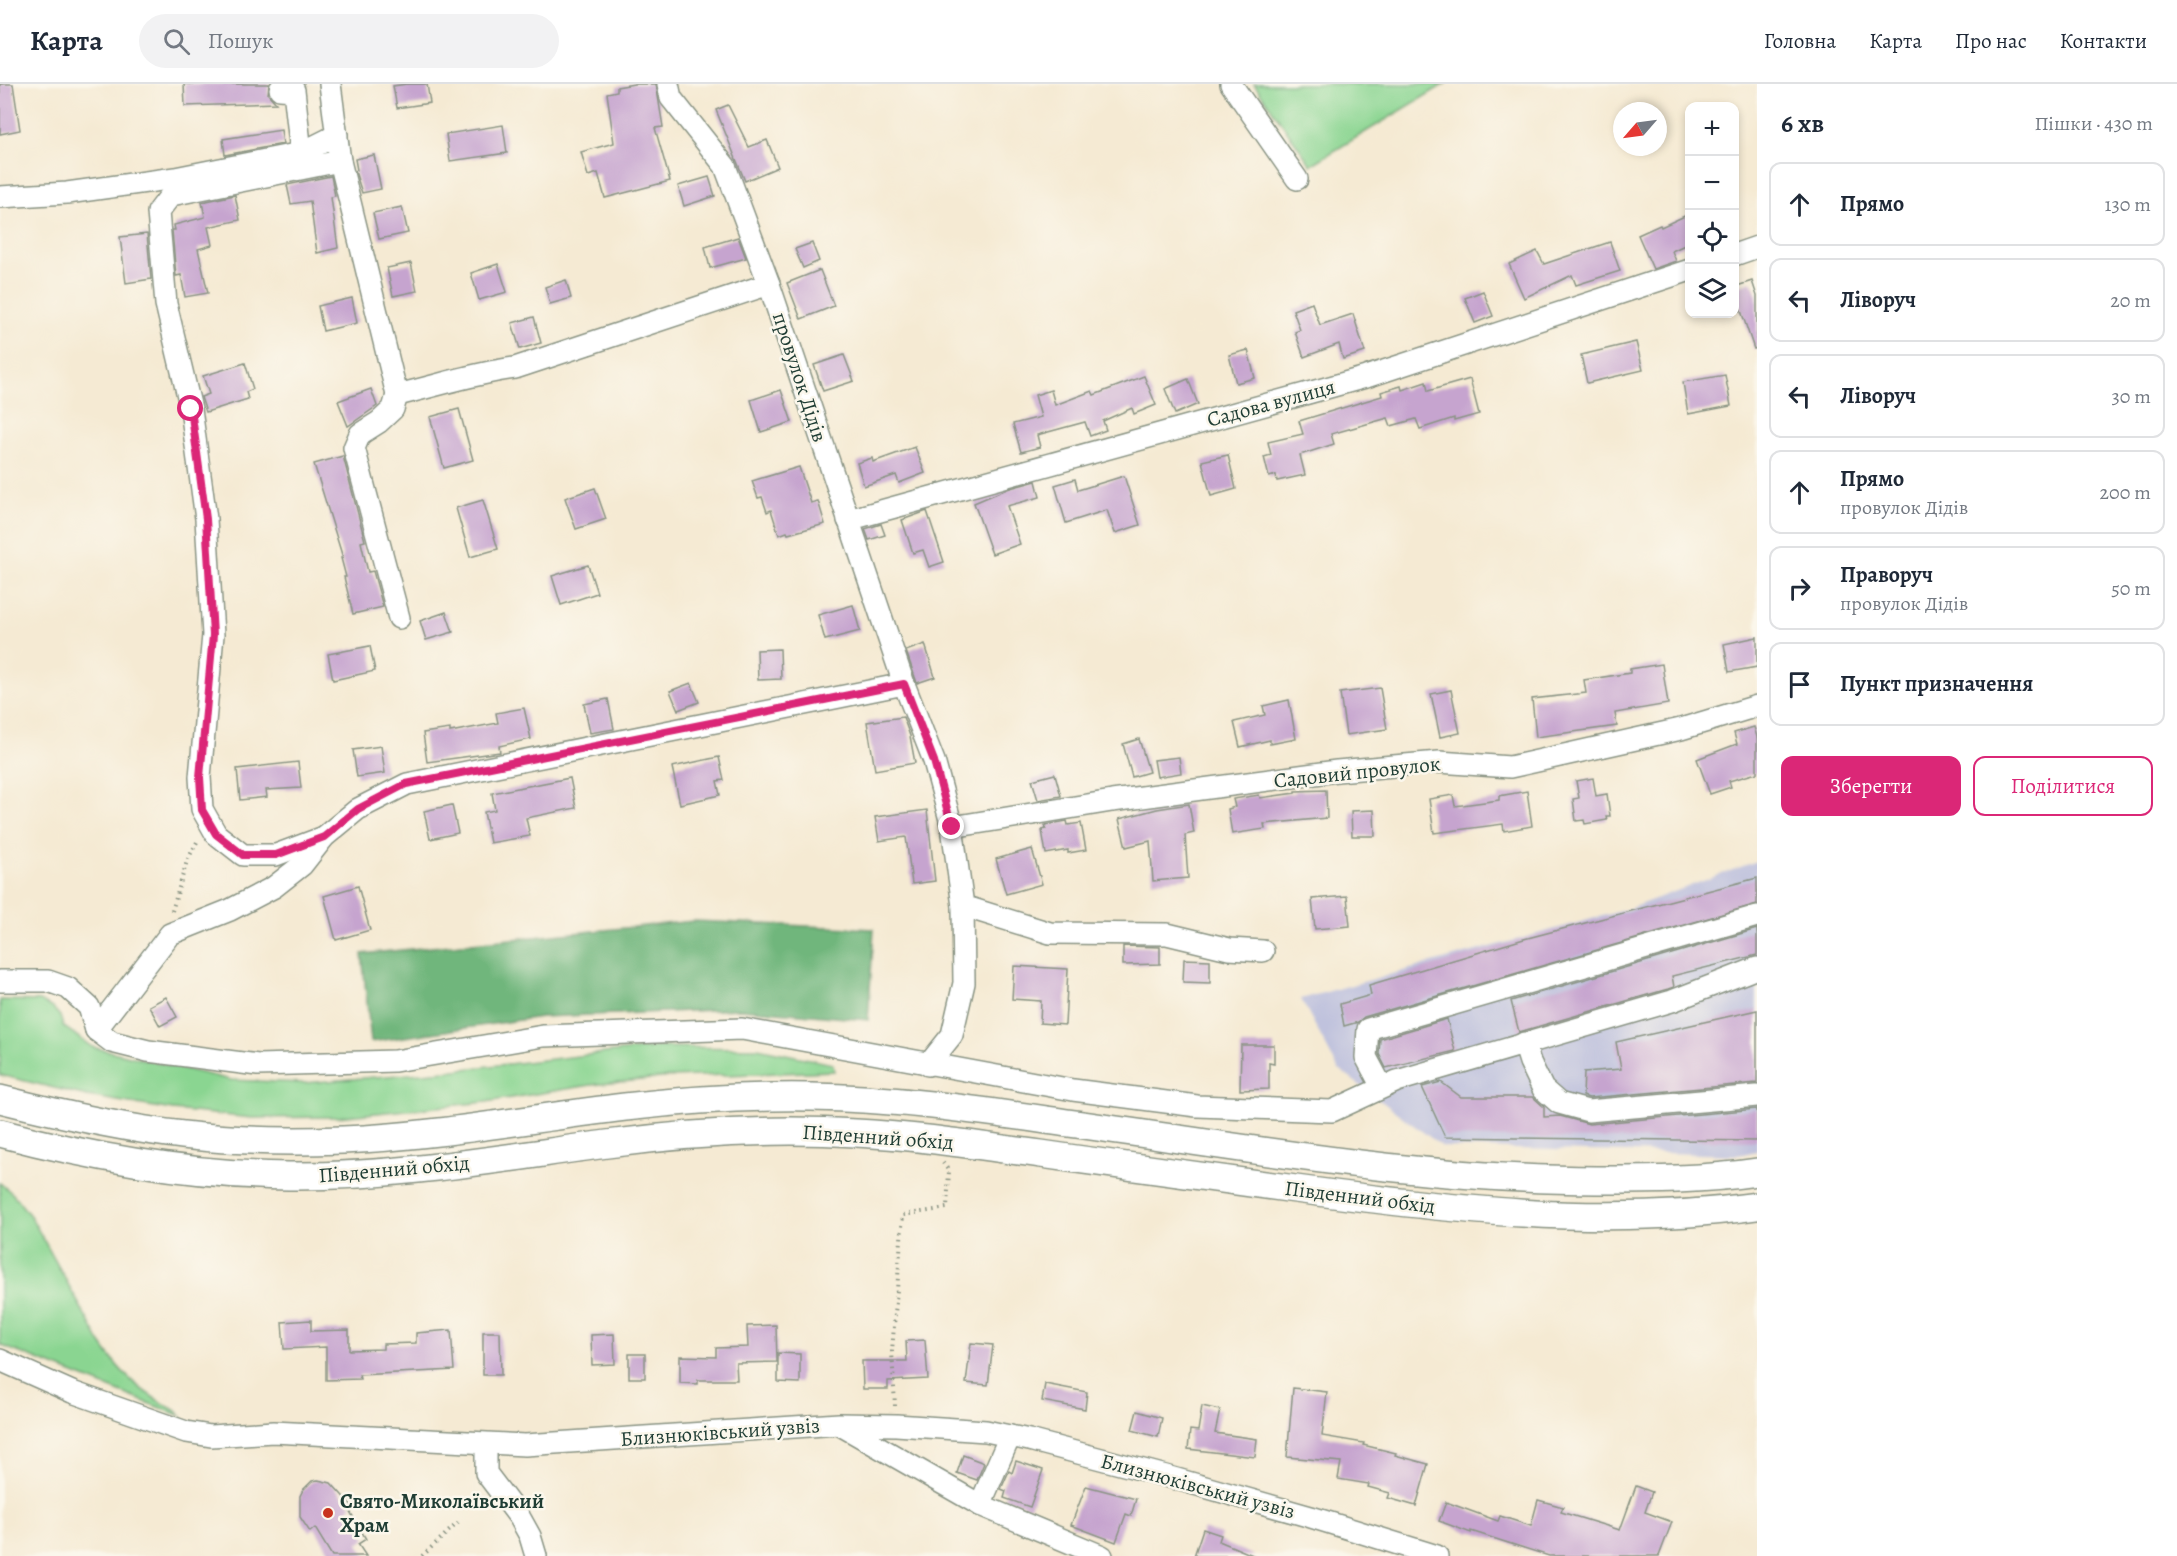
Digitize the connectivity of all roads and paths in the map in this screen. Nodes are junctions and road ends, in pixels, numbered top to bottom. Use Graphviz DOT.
graph roads {
  1 [pos="330,84"];
  2 [pos="668,84"];
  3 [pos="1232,84"];
  4 [pos="280,90"];
  5 [pos="337,135"];
  6 [pos="301,153"];
  7 [pos="340,161"];
  8 [pos="1297,179"];
  9 [pos="0,197"];
  10 [pos="1757,247"];
  11 [pos="1739,253"];
  12 [pos="1685,271"];
  13 [pos="769,284"];
  14 [pos="397,395"];
  15 [pos="848,520"];
  16 [pos="399,618"];
  17 [pos="904,684"];
  18 [pos="1757,706"];
  19 [pos="208,821"];
  20 [pos="952,827"];
  21 [pos="324,837"];
  22 [pos="963,906"];
  23 [pos="1757,916"];
  24 [pos="170,934"];
  25 [pos="1263,951"];
  26 [pos="1757,968"];
  27 [pos="0,981"];
  28 [pos="96,1030"];
  29 [pos="1524,1043"];
  30 [pos="928,1065"];
  31 [pos="1382,1087"];
  32 [pos="1757,1096"];
  33 [pos="0,1099"];
  34 [pos="0,1133"];
  35 [pos="949,1171"];
  36 [pos="1757,1172"];
  37 [pos="1757,1206"];
  38 [pos="0,1360"];
  39 [pos="839,1424"];
  40 [pos="896,1425"];
  41 [pos="1010,1436"];
  42 [pos="486,1444"];
  43 [pos="980,1505"];
  44 [pos="461,1520"];
  45 [pos="422,1556"];
  46 [pos="536,1556"];
  47 [pos="1102,1556"];
  48 [pos="1437,1556"];
  1 -- 5 [label="street"];
  2 -- 13 [label="street, провулок Дідів"];
  3 -- 8 [label="street"];
  4 -- 6 [label="street"];
  5 -- 6 [label="street"];
  5 -- 7 [label="street"];
  6 -- 9 [label="street"];
  7 -- 14 [label="street"];
  7 -- 19 [label="street"];
  10 -- 11 [label="street"];
  12 -- 15 [label="street, Садова вулиця"];
  13 -- 14 [label="street"];
  13 -- 15 [label="street, провулок Дідів"];
  14 -- 16 [label="street"];
  15 -- 17 [label="street, провулок Дідів"];
  17 -- 20 [label="street, провулок Дідів"];
  17 -- 21 [label="street"];
  18 -- 20 [label="street, Садовий провулок"];
  19 -- 21 [label="street"];
  19 -- 24 [label="path"];
  20 -- 22 [label="street, провулок Дідів"];
  21 -- 24 [label="street"];
  22 -- 25 [label="street"];
  22 -- 30 [label="street, провулок Дідів"];
  23 -- 31 [label="street"];
  24 -- 28 [label="street"];
  26 -- 29 [label="street"];
  27 -- 28 [label="street"];
  28 -- 30 [label="street"];
  29 -- 31 [label="street"];
  29 -- 32 [label="street"];
  30 -- 31 [label="street"];
  33 -- 36 [label="main road, Південний обхід"];
  34 -- 37 [label="main road, Південний обхід"];
  35 -- 40 [label="path"];
  38 -- 42 [label="street, Близнюківський узвіз"];
  39 -- 40 [label="street, Близнюківський узвіз"];
  39 -- 42 [label="street, Близнюківський узвіз"];
  39 -- 43 [label="street"];
  40 -- 41 [label="street, Близнюківський узвіз"];
  41 -- 43 [label="street"];
  41 -- 48 [label="street, Близнюківський узвіз"];
  42 -- 46 [label="street"];
  43 -- 47 [label="street"];
  44 -- 45 [label="path"];
}
